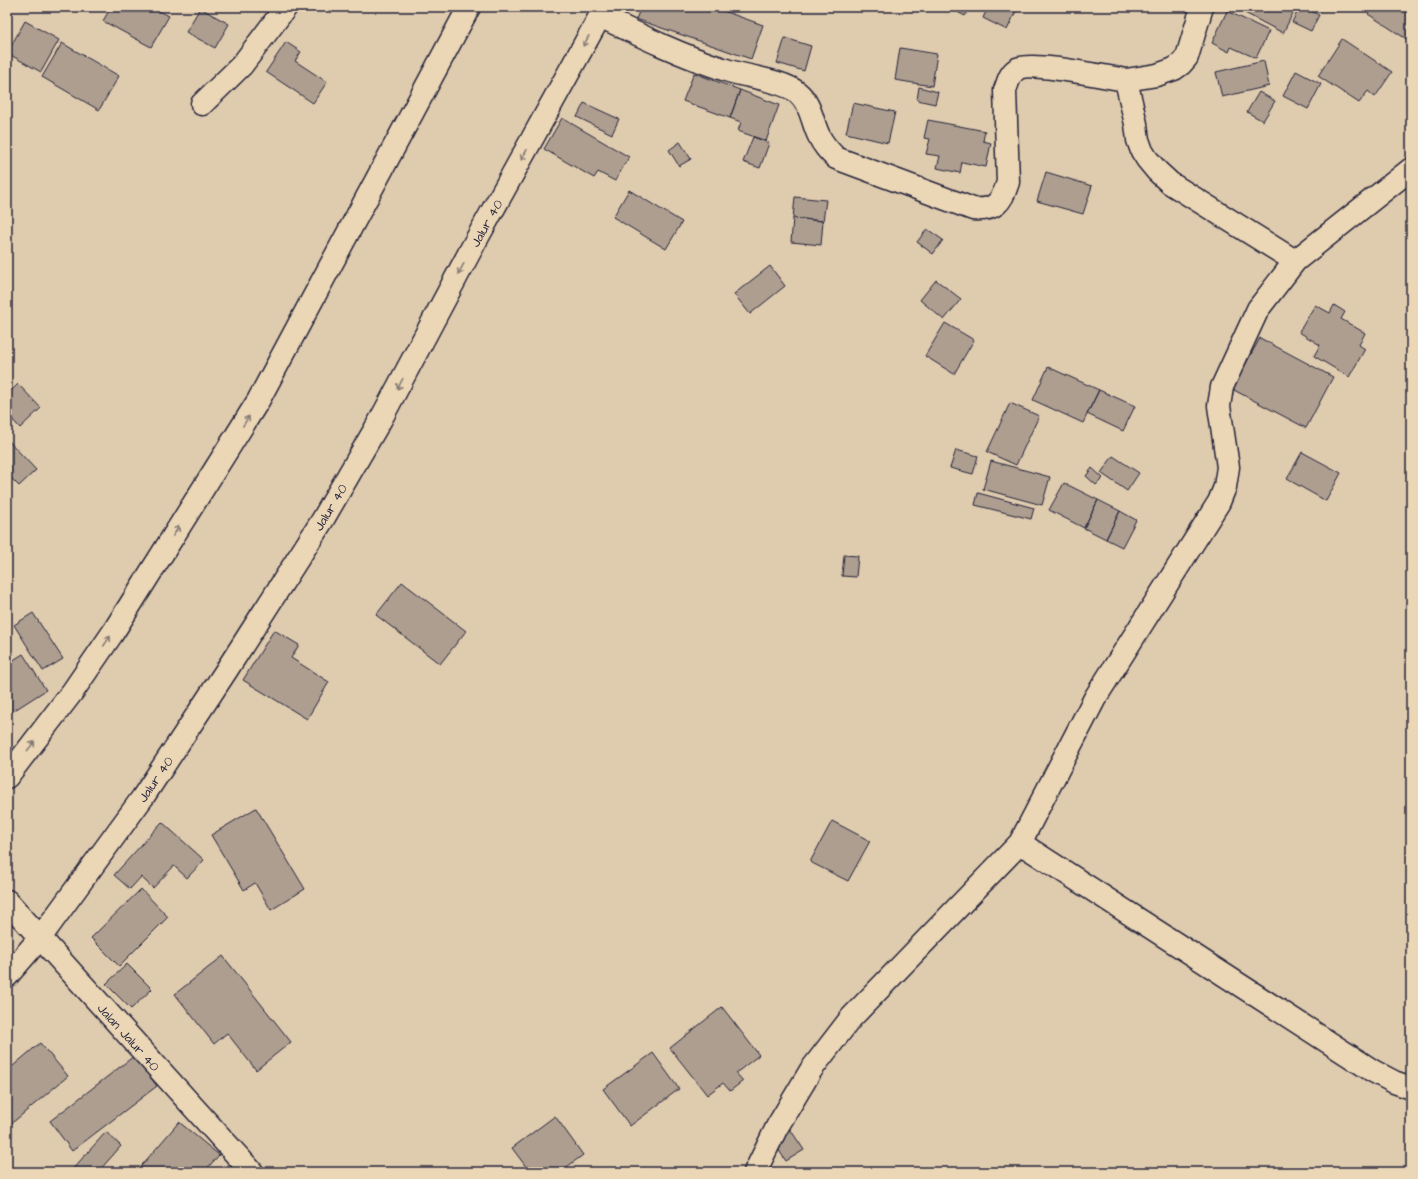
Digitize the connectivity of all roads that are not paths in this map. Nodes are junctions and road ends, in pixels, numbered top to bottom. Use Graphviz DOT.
graph roads {
  1 [pos="286,7"];
  2 [pos="469,7"];
  3 [pos="1202,7"];
  4 [pos="602,12"];
  5 [pos="1126,80"];
  6 [pos="202,104"];
  7 [pos="1411,169"];
  8 [pos="1295,261"];
  9 [pos="7,777"];
  10 [pos="1020,843"];
  11 [pos="7,901"];
  12 [pos="40,938"];
  13 [pos="7,976"];
  14 [pos="1411,1088"];
  15 [pos="252,1172"];
  16 [pos="755,1172"];
  1 -- 6 [label="main road"];
  9 -- 2 [label="main road, one-way"];
  3 -- 5 [label="main road"];
  4 -- 5 [label="main road"];
  4 -- 12 [label="main road, Jalur 40, one-way"];
  5 -- 8 [label="main road"];
  7 -- 8 [label="main road"];
  8 -- 10 [label="main road"];
  10 -- 14 [label="main road"];
  10 -- 16 [label="main road"];
  11 -- 12 [label="main road, Jalan Jalur 40"];
  12 -- 13 [label="main road, Jalur 40"];
  12 -- 15 [label="main road, Jalan Jalur 40"];
}
